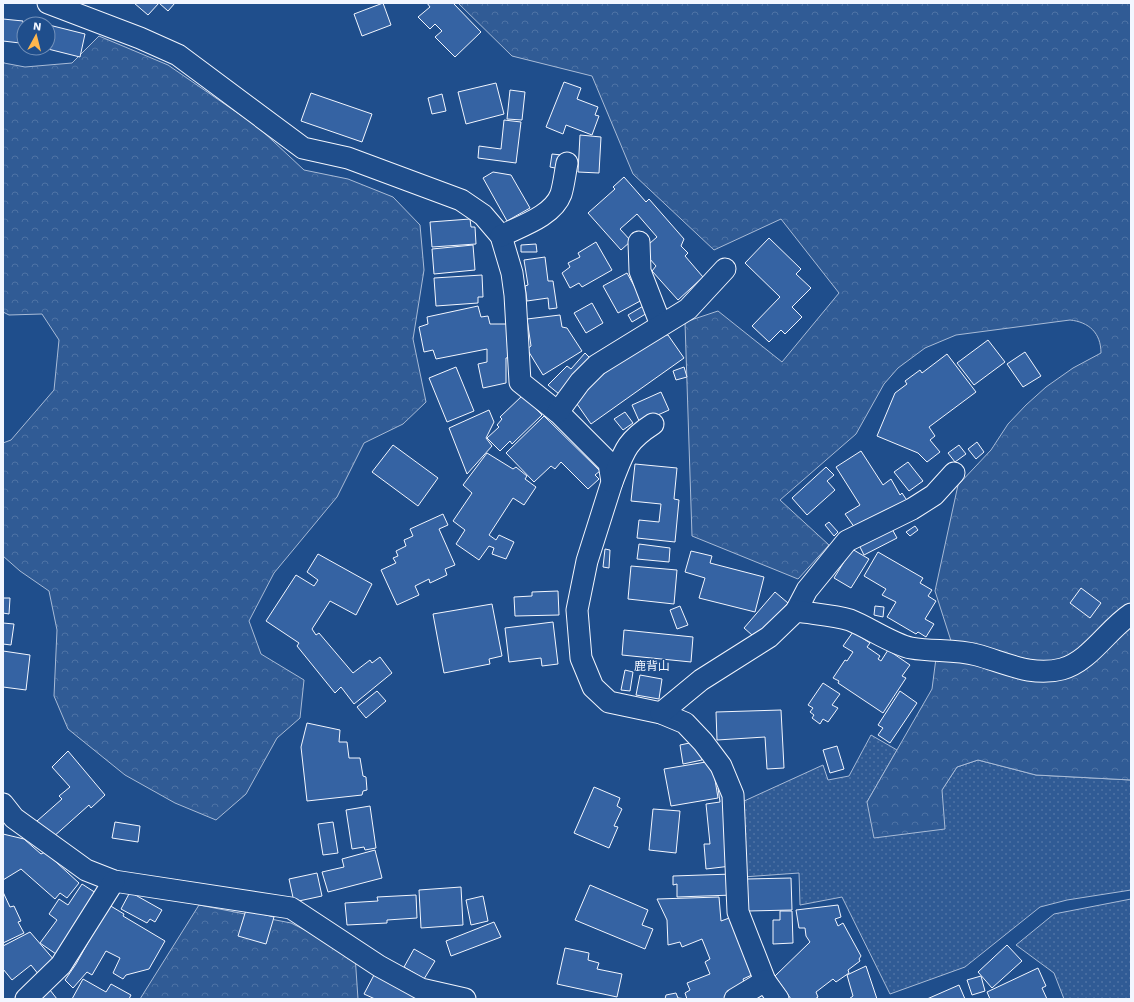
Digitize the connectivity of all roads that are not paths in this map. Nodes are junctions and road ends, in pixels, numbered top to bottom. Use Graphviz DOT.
graph roads {
  1 [pos="48,3"];
  2 [pos="567,163"];
  3 [pos="501,236"];
  4 [pos="639,242"];
  5 [pos="725,269"];
  6 [pos="661,324"];
  7 [pos="558,412"];
  8 [pos="653,424"];
  9 [pos="954,473"];
  10 [pos="612,482"];
  11 [pos="796,611"];
  12 [pos="1131,614"];
  13 [pos="661,713"];
  14 [pos="3,804"];
  15 [pos="114,881"];
  16 [pos="765,981"];
  17 [pos="26,999"];
  18 [pos="465,999"];
  19 [pos="735,999"];
  20 [pos="778,999"];
  1 -- 3 [label="street"];
  2 -- 3 [label="street"];
  3 -- 7 [label="street"];
  4 -- 6 [label="street"];
  5 -- 6 [label="street"];
  6 -- 7 [label="street"];
  7 -- 10 [label="street"];
  8 -- 10 [label="street"];
  9 -- 11 [label="street"];
  10 -- 13 [label="street"];
  11 -- 12 [label="street"];
  11 -- 13 [label="street"];
  13 -- 16 [label="street"];
  14 -- 15 [label="street"];
  15 -- 17 [label="street"];
  15 -- 18 [label="street"];
  16 -- 19 [label="street"];
  16 -- 20 [label="street"];
}
